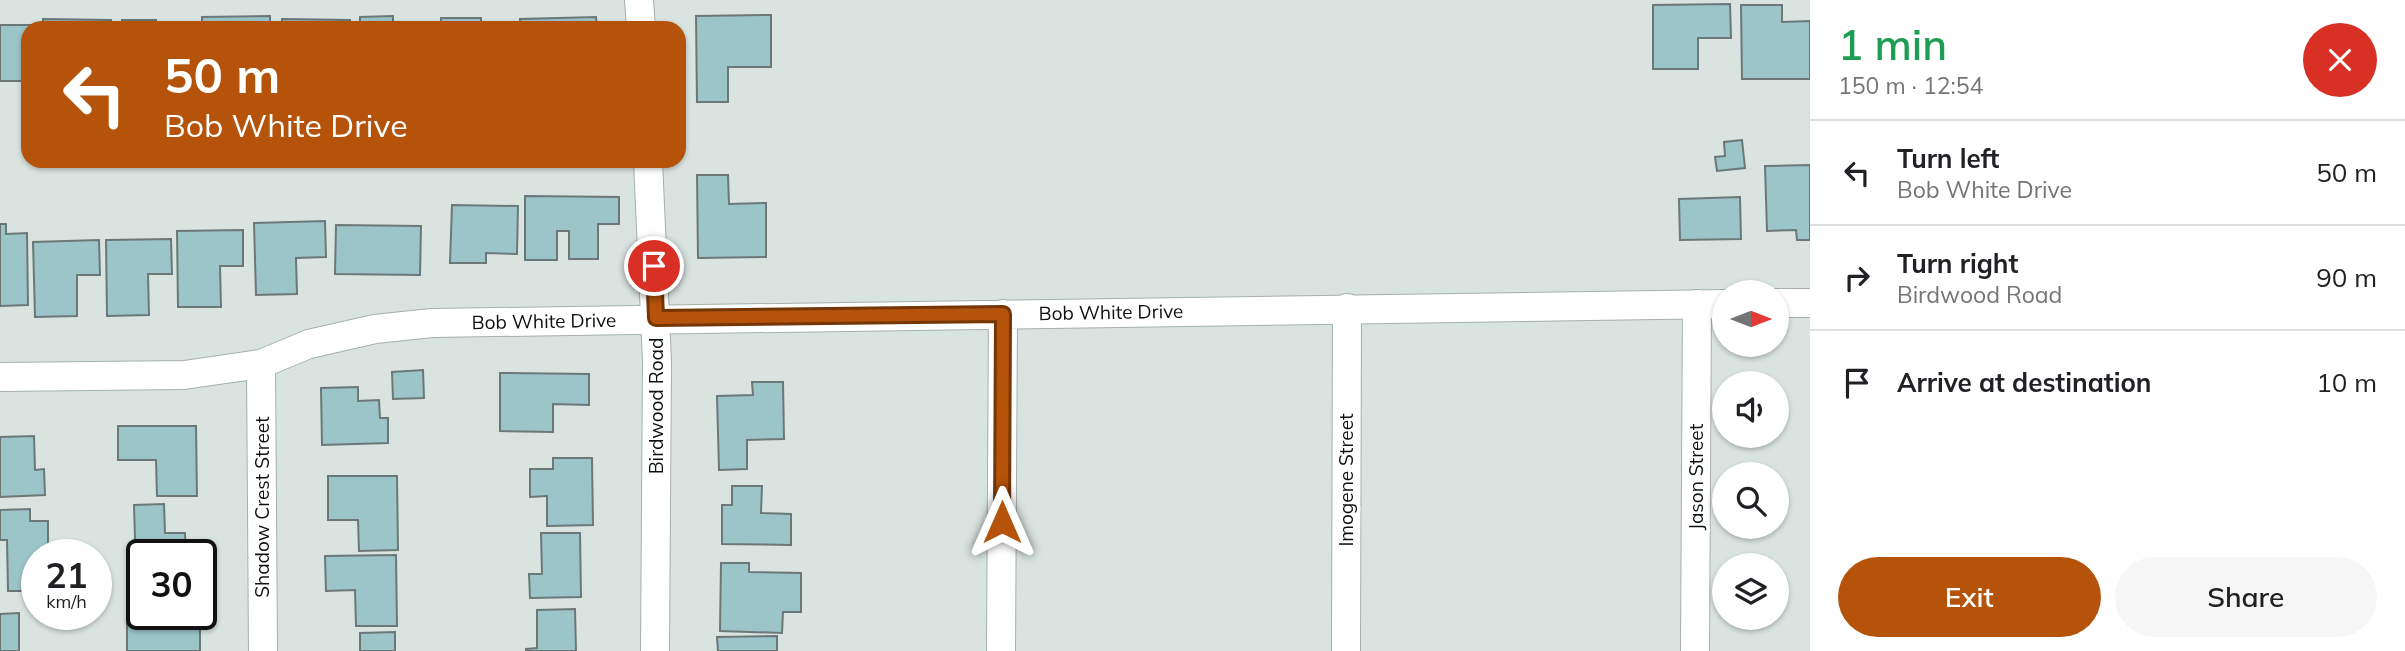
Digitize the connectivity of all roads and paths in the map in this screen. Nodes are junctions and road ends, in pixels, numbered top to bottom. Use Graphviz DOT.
graph roads {
  1 [pos="639,0"];
  2 [pos="640,21"];
  3 [pos="648,168"];
  4 [pos="1789,303"];
  5 [pos="1810,303"];
  6 [pos="1710,304"];
  7 [pos="1347,309"];
  8 [pos="1003,314"];
  9 [pos="656,318"];
  10 [pos="261,364"];
  11 [pos="0,377"];
  12 [pos="263,651"];
  13 [pos="655,651"];
  14 [pos="1001,651"];
  15 [pos="1346,651"];
  16 [pos="1695,651"];
  1 -- 2 [label="street"];
  3 -- 9 [label="street, Birdwood Road"];
  4 -- 5 [label="street"];
  6 -- 7 [label="street, Bob White Drive"];
  6 -- 16 [label="street, Jason Street"];
  7 -- 8 [label="street, Bob White Drive"];
  7 -- 15 [label="street, Imogene Street"];
  8 -- 9 [label="street, Bob White Drive"];
  8 -- 14 [label="street"];
  9 -- 10 [label="street, Bob White Drive"];
  9 -- 13 [label="street, Birdwood Road"];
  10 -- 11 [label="street, Bob White Drive"];
  10 -- 12 [label="street, Shadow Crest Street"];
}
